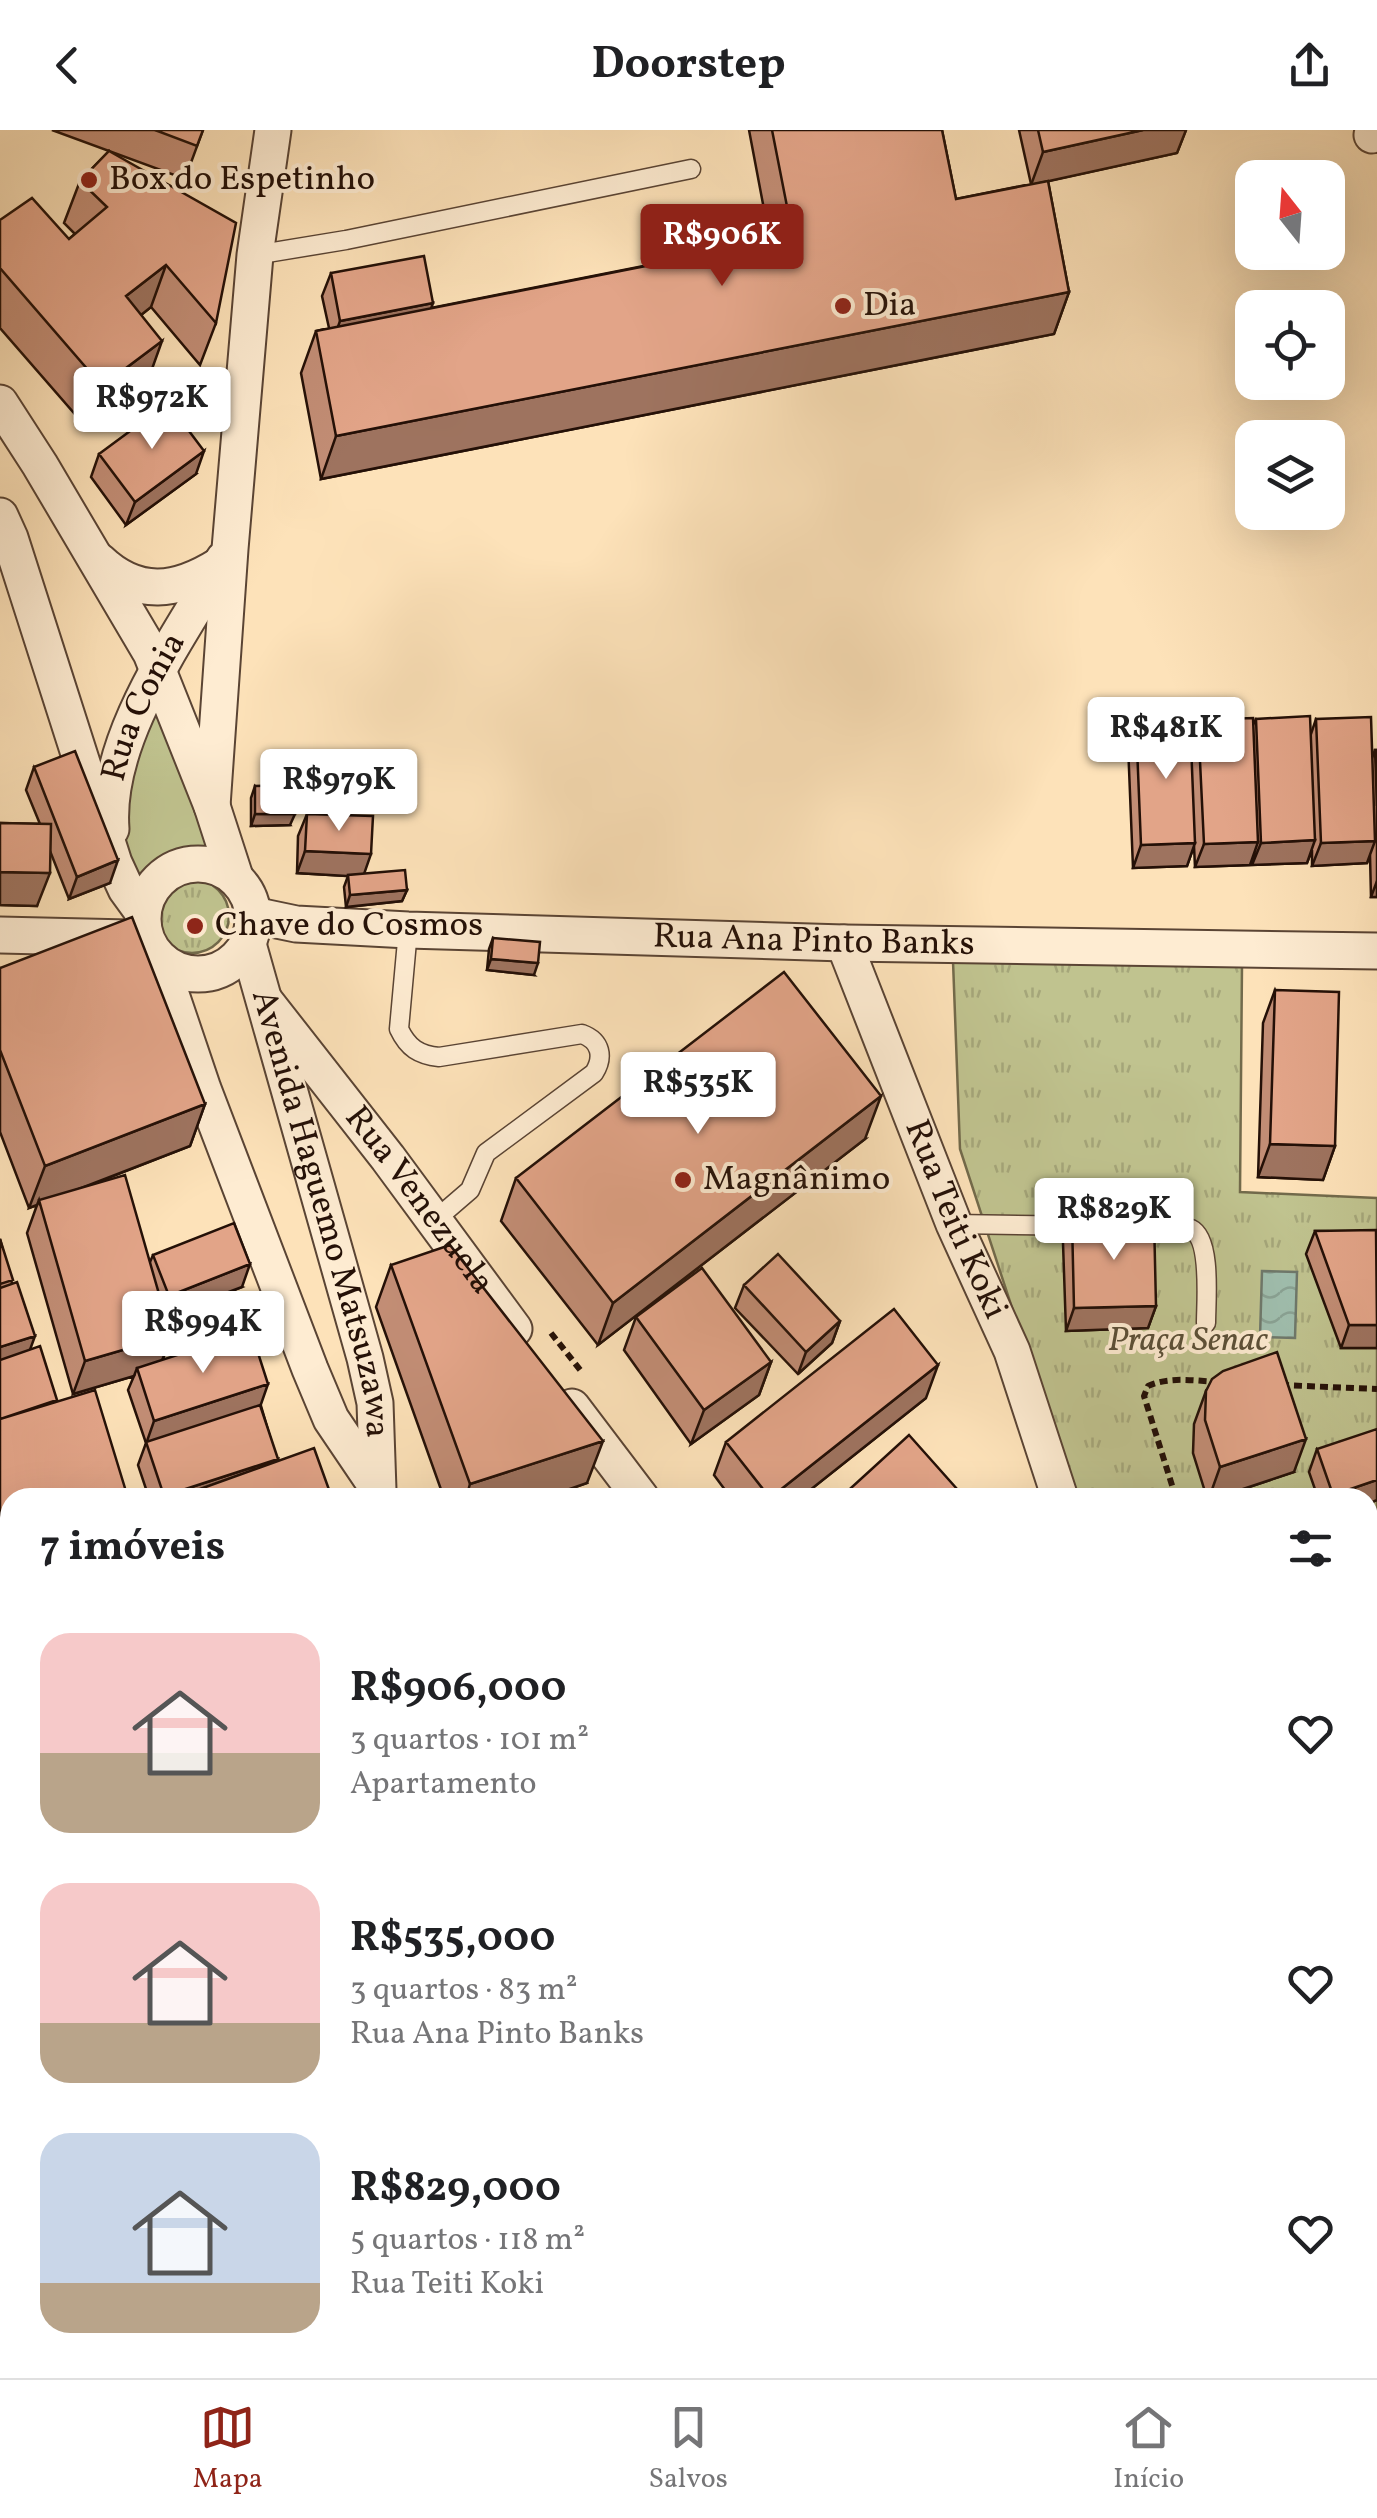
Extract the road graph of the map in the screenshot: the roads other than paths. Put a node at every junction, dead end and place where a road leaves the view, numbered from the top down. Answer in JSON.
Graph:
{"nodes":[{"id":1,"x":273,"y":130,"type":"edge"},
{"id":2,"x":691,"y":169,"type":"dead end"},
{"id":3,"x":255,"y":255,"type":"junction"},
{"id":4,"x":0,"y":403,"type":"edge"},
{"id":5,"x":0,"y":516,"type":"edge"},
{"id":6,"x":225,"y":557,"type":"junction"},
{"id":7,"x":95,"y":558,"type":"junction"},
{"id":8,"x":159,"y":671,"type":"junction"},
{"id":9,"x":212,"y":806,"type":"junction"},
{"id":10,"x":114,"y":862,"type":"junction"},
{"id":11,"x":235,"y":877,"type":"junction"},
{"id":12,"x":251,"y":929,"type":"junction"},
{"id":13,"x":408,"y":930,"type":"junction"},
{"id":14,"x":0,"y":934,"type":"edge"},
{"id":15,"x":149,"y":936,"type":"junction"},
{"id":16,"x":844,"y":943,"type":"junction"},
{"id":17,"x":1377,"y":950,"type":"edge"},
{"id":18,"x":265,"y":1001,"type":"junction"},
{"id":19,"x":434,"y":1221,"type":"junction"},
{"id":20,"x":954,"y":1224,"type":"junction"},
{"id":21,"x":1206,"y":1323,"type":"dead end"},
{"id":22,"x":531,"y":1353,"type":"edge"},
{"id":23,"x":553,"y":1382,"type":"edge"},
{"id":24,"x":376,"y":1488,"type":"edge"},
{"id":25,"x":379,"y":1488,"type":"edge"},
{"id":26,"x":633,"y":1488,"type":"edge"},
{"id":27,"x":1057,"y":1488,"type":"edge"}],
"edges":[{"from":1,"to":3,"type":"street","name":"Rua Conia"},
{"from":2,"to":3,"type":"lane"},
{"from":3,"to":6,"type":"street","name":"Rua Conia"},
{"from":4,"to":7,"type":"street"},
{"from":5,"to":10,"type":"street","name":"Avenida Haguemo Matsuzawa"},
{"from":6,"to":7,"type":"street","name":"Rua Conia"},
{"from":6,"to":8,"type":"street","name":"Rua Conia"},
{"from":6,"to":9,"type":"street","name":"Rua Conia"},
{"from":7,"to":8,"type":"street"},
{"from":8,"to":9,"type":"street"},
{"from":8,"to":10,"type":"street","name":"Rua Conia"},
{"from":9,"to":11,"type":"street"},
{"from":10,"to":15,"type":"street","name":"Avenida Haguemo Matsuzawa"},
{"from":11,"to":12,"type":"street"},
{"from":11,"to":15,"type":"street"},
{"from":12,"to":13,"type":"street","name":"Rua Ana Pinto Banks"},
{"from":12,"to":15,"type":"street"},
{"from":12,"to":18,"type":"street","name":"Avenida Haguemo Matsuzawa"},
{"from":13,"to":16,"type":"street","name":"Rua Ana Pinto Banks"},
{"from":13,"to":19,"type":"lane"},
{"from":14,"to":15,"type":"street"},
{"from":15,"to":24,"type":"street","name":"Avenida Haguemo Matsuzawa"},
{"from":16,"to":17,"type":"street","name":"Rua Ana Pinto Banks"},
{"from":16,"to":20,"type":"street","name":"Rua Teiti Koki"},
{"from":18,"to":19,"type":"street","name":"Rua Venezuela"},
{"from":18,"to":25,"type":"street","name":"Avenida Haguemo Matsuzawa"},
{"from":19,"to":22,"type":"street","name":"Rua Venezuela"},
{"from":20,"to":21,"type":"lane"},
{"from":20,"to":27,"type":"street","name":"Rua Teiti Koki"},
{"from":23,"to":26,"type":"street"}]}
